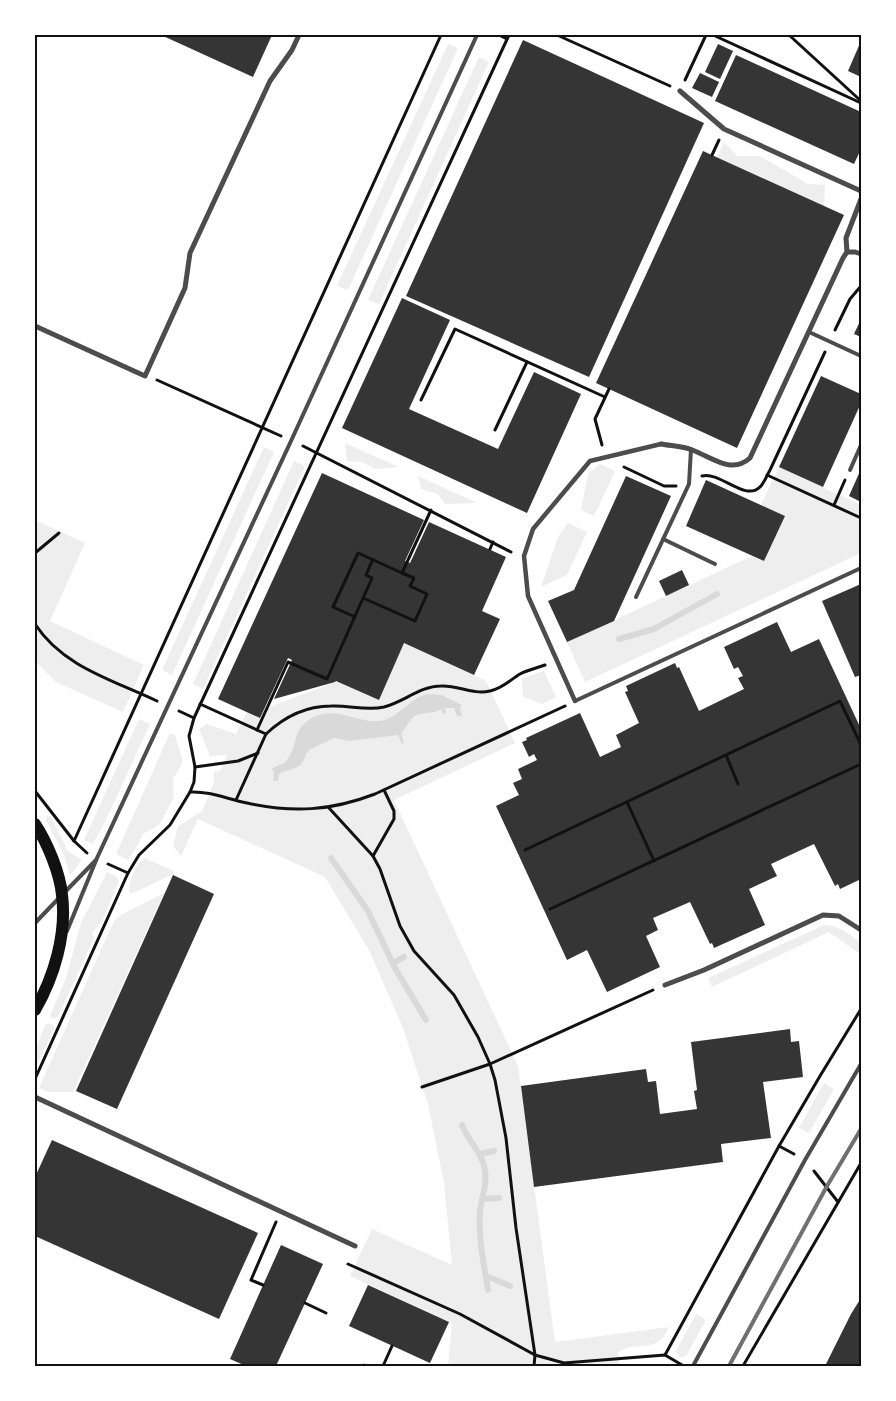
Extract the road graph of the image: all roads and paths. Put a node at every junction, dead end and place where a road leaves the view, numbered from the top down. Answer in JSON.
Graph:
{"nodes":[{"id":1,"x":299,"y":35,"type":"edge"},
{"id":2,"x":441,"y":35,"type":"edge"},
{"id":3,"x":477,"y":35,"type":"edge"},
{"id":4,"x":499,"y":35,"type":"edge"},
{"id":5,"x":557,"y":35,"type":"edge"},
{"id":6,"x":706,"y":35,"type":"edge"},
{"id":7,"x":713,"y":35,"type":"edge"},
{"id":8,"x":789,"y":35,"type":"edge"},
{"id":9,"x":508,"y":37,"type":"edge"},
{"id":10,"x":680,"y":91,"type":"junction"},
{"id":11,"x":861,"y":102,"type":"edge"},
{"id":12,"x":861,"y":191,"type":"edge"},
{"id":13,"x":861,"y":199,"type":"edge"},
{"id":14,"x":846,"y":252,"type":"junction"},
{"id":15,"x":861,"y":254,"type":"edge"},
{"id":16,"x":35,"y":326,"type":"edge"},
{"id":17,"x":809,"y":332,"type":"junction"},
{"id":18,"x":861,"y":356,"type":"edge"},
{"id":19,"x":527,"y":362,"type":"junction"},
{"id":20,"x":145,"y":376,"type":"junction"},
{"id":21,"x":609,"y":389,"type":"dead end"},
{"id":22,"x":605,"y":397,"type":"junction"},
{"id":23,"x":421,"y":400,"type":"dead end"},
{"id":24,"x":262,"y":428,"type":"junction"},
{"id":25,"x":495,"y":430,"type":"dead end"},
{"id":26,"x":661,"y":444,"type":"joint"},
{"id":27,"x":861,"y":445,"type":"edge"},
{"id":28,"x":691,"y":449,"type":"junction"},
{"id":29,"x":316,"y":453,"type":"junction"},
{"id":30,"x":605,"y":458,"type":"junction"},
{"id":31,"x":850,"y":470,"type":"joint"},
{"id":32,"x":767,"y":475,"type":"dead end"},
{"id":33,"x":834,"y":505,"type":"junction"},
{"id":34,"x":431,"y":510,"type":"junction"},
{"id":35,"x":861,"y":517,"type":"edge"},
{"id":36,"x":59,"y":533,"type":"dead end"},
{"id":37,"x":663,"y":539,"type":"junction"},
{"id":38,"x":492,"y":542,"type":"junction"},
{"id":39,"x":490,"y":549,"type":"dead end"},
{"id":40,"x":35,"y":553,"type":"edge"},
{"id":41,"x":524,"y":556,"type":"junction"},
{"id":42,"x":373,"y":559,"type":"junction"},
{"id":43,"x":715,"y":564,"type":"dead end"},
{"id":44,"x":861,"y":568,"type":"edge"},
{"id":45,"x":402,"y":573,"type":"junction"},
{"id":46,"x":636,"y":596,"type":"dead end"},
{"id":47,"x":363,"y":598,"type":"junction"},
{"id":48,"x":355,"y":617,"type":"junction"},
{"id":49,"x":35,"y":624,"type":"edge"},
{"id":50,"x":556,"y":661,"type":"junction"},
{"id":51,"x":142,"y":694,"type":"junction"},
{"id":52,"x":574,"y":701,"type":"junction"},
{"id":53,"x":200,"y":704,"type":"junction"},
{"id":54,"x":257,"y":730,"type":"junction"},
{"id":55,"x":266,"y":734,"type":"junction"},
{"id":56,"x":861,"y":745,"type":"edge"},
{"id":57,"x":258,"y":753,"type":"junction"},
{"id":58,"x":726,"y":755,"type":"junction"},
{"id":59,"x":861,"y":764,"type":"edge"},
{"id":60,"x":195,"y":767,"type":"junction"},
{"id":61,"x":738,"y":784,"type":"dead end"},
{"id":62,"x":384,"y":790,"type":"junction"},
{"id":63,"x":35,"y":791,"type":"edge"},
{"id":64,"x":190,"y":792,"type":"junction"},
{"id":65,"x":236,"y":800,"type":"junction"},
{"id":66,"x":627,"y":802,"type":"junction"},
{"id":67,"x":329,"y":808,"type":"junction"},
{"id":68,"x":35,"y":824,"type":"edge"},
{"id":69,"x":74,"y":841,"type":"junction"},
{"id":70,"x":525,"y":850,"type":"dead end"},
{"id":71,"x":86,"y":853,"type":"dead end"},
{"id":72,"x":373,"y":856,"type":"junction"},
{"id":73,"x":98,"y":858,"type":"junction"},
{"id":74,"x":654,"y":861,"type":"junction"},
{"id":75,"x":62,"y":895,"type":"junction"},
{"id":76,"x":550,"y":909,"type":"dead end"},
{"id":77,"x":35,"y":923,"type":"edge"},
{"id":78,"x":861,"y":930,"type":"edge"},
{"id":79,"x":58,"y":952,"type":"junction"},
{"id":80,"x":665,"y":985,"type":"joint"},
{"id":81,"x":861,"y":1009,"type":"edge"},
{"id":82,"x":35,"y":1010,"type":"edge"},
{"id":83,"x":490,"y":1064,"type":"junction"},
{"id":84,"x":861,"y":1064,"type":"edge"},
{"id":85,"x":35,"y":1079,"type":"edge"},
{"id":86,"x":422,"y":1087,"type":"dead end"},
{"id":87,"x":35,"y":1097,"type":"edge"},
{"id":88,"x":806,"y":1160,"type":"junction"},
{"id":89,"x":861,"y":1164,"type":"edge"},
{"id":90,"x":838,"y":1202,"type":"junction"},
{"id":91,"x":281,"y":1211,"type":"junction"},
{"id":92,"x":355,"y":1246,"type":"dead end"},
{"id":93,"x":348,"y":1264,"type":"dead end"},
{"id":94,"x":263,"y":1285,"type":"dead end"},
{"id":95,"x":305,"y":1304,"type":"dead end"},
{"id":96,"x":326,"y":1313,"type":"dead end"},
{"id":97,"x":392,"y":1346,"type":"dead end"},
{"id":98,"x":535,"y":1355,"type":"junction"},
{"id":99,"x":664,"y":1356,"type":"junction"},
{"id":100,"x":384,"y":1366,"type":"edge"},
{"id":101,"x":534,"y":1366,"type":"edge"},
{"id":102,"x":684,"y":1366,"type":"edge"},
{"id":103,"x":693,"y":1366,"type":"edge"},
{"id":104,"x":743,"y":1366,"type":"edge"}],
"edges":[{"from":1,"to":20,"type":"street"},
{"from":2,"to":24,"type":"path"},
{"from":3,"to":73,"type":"lane"},
{"from":4,"to":9,"type":"path"},
{"from":5,"to":10,"type":"path"},
{"from":6,"to":10,"type":"path"},
{"from":7,"to":11,"type":"path"},
{"from":8,"to":11,"type":"path"},
{"from":9,"to":29,"type":"path"},
{"from":10,"to":12,"type":"street"},
{"from":13,"to":14,"type":"street"},
{"from":14,"to":15,"type":"street"},
{"from":14,"to":17,"type":"street"},
{"from":16,"to":20,"type":"street"},
{"from":17,"to":18,"type":"lane"},
{"from":17,"to":28,"type":"street"},
{"from":19,"to":22,"type":"path"},
{"from":19,"to":23,"type":"path"},
{"from":19,"to":25,"type":"path"},
{"from":20,"to":24,"type":"path"},
{"from":21,"to":22,"type":"path"},
{"from":22,"to":30,"type":"path"},
{"from":24,"to":51,"type":"path"},
{"from":26,"to":28,"type":"street"},
{"from":26,"to":30,"type":"street"},
{"from":27,"to":31,"type":"lane"},
{"from":28,"to":37,"type":"lane"},
{"from":29,"to":34,"type":"path"},
{"from":29,"to":53,"type":"path"},
{"from":30,"to":41,"type":"street"},
{"from":31,"to":33,"type":"path"},
{"from":32,"to":33,"type":"path"},
{"from":33,"to":35,"type":"path"},
{"from":34,"to":38,"type":"path"},
{"from":34,"to":45,"type":"path"},
{"from":36,"to":40,"type":"path"},
{"from":37,"to":43,"type":"lane"},
{"from":37,"to":46,"type":"lane"},
{"from":38,"to":39,"type":"path"},
{"from":38,"to":41,"type":"path"},
{"from":41,"to":50,"type":"street"},
{"from":42,"to":45,"type":"path"},
{"from":42,"to":47,"type":"path"},
{"from":42,"to":48,"type":"path"},
{"from":44,"to":52,"type":"lane"},
{"from":45,"to":47,"type":"path"},
{"from":47,"to":48,"type":"path"},
{"from":48,"to":54,"type":"path"},
{"from":49,"to":51,"type":"path"},
{"from":50,"to":52,"type":"street"},
{"from":50,"to":55,"type":"path"},
{"from":51,"to":69,"type":"path"},
{"from":52,"to":62,"type":"path"},
{"from":53,"to":54,"type":"path"},
{"from":53,"to":60,"type":"path"},
{"from":54,"to":55,"type":"path"},
{"from":55,"to":57,"type":"path"},
{"from":56,"to":58,"type":"path"},
{"from":57,"to":60,"type":"path"},
{"from":57,"to":65,"type":"path"},
{"from":58,"to":61,"type":"path"},
{"from":58,"to":66,"type":"path"},
{"from":59,"to":74,"type":"path"},
{"from":60,"to":64,"type":"path"},
{"from":62,"to":67,"type":"path"},
{"from":62,"to":72,"type":"path"},
{"from":63,"to":69,"type":"path"},
{"from":64,"to":65,"type":"path"},
{"from":64,"to":85,"type":"path"},
{"from":65,"to":67,"type":"path"},
{"from":66,"to":70,"type":"path"},
{"from":66,"to":74,"type":"path"},
{"from":67,"to":72,"type":"path"},
{"from":68,"to":75,"type":"main road"},
{"from":69,"to":71,"type":"path"},
{"from":72,"to":83,"type":"path"},
{"from":73,"to":75,"type":"lane"},
{"from":73,"to":79,"type":"lane"},
{"from":74,"to":76,"type":"path"},
{"from":75,"to":77,"type":"lane"},
{"from":75,"to":79,"type":"main road"},
{"from":78,"to":80,"type":"street"},
{"from":79,"to":82,"type":"main road"},
{"from":80,"to":83,"type":"path"},
{"from":81,"to":99,"type":"path"},
{"from":83,"to":86,"type":"path"},
{"from":83,"to":98,"type":"path"},
{"from":84,"to":88,"type":"lane"},
{"from":87,"to":91,"type":"street"},
{"from":88,"to":90,"type":"path"},
{"from":88,"to":103,"type":"lane"},
{"from":89,"to":90,"type":"path"},
{"from":90,"to":104,"type":"path"},
{"from":91,"to":92,"type":"street"},
{"from":91,"to":94,"type":"path"},
{"from":93,"to":98,"type":"path"},
{"from":95,"to":96,"type":"path"},
{"from":97,"to":100,"type":"path"},
{"from":98,"to":99,"type":"path"},
{"from":98,"to":101,"type":"path"},
{"from":99,"to":102,"type":"path"}]}
